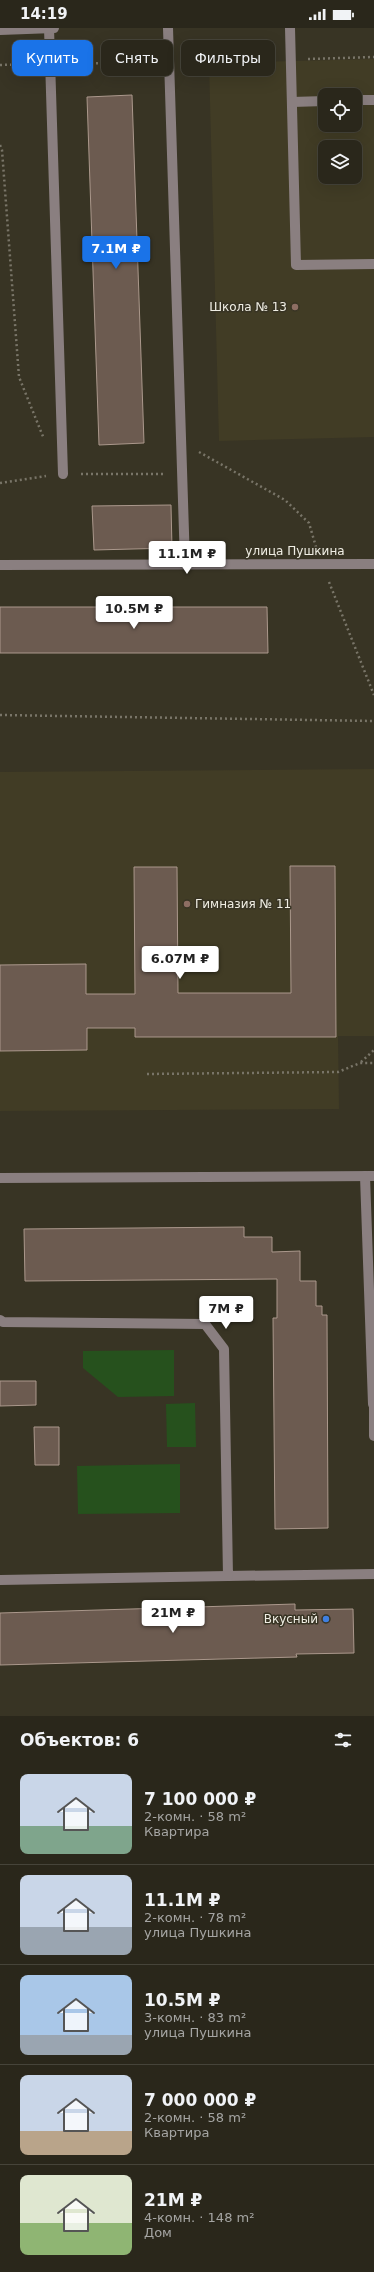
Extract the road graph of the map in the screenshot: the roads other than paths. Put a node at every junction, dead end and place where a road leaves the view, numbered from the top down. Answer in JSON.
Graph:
{"nodes":[{"id":1,"x":49,"y":28,"type":"edge"},
{"id":2,"x":54,"y":28,"type":"edge"},
{"id":3,"x":168,"y":28,"type":"edge"},
{"id":4,"x":290,"y":28,"type":"edge"},
{"id":5,"x":0,"y":30,"type":"edge"},
{"id":6,"x":362,"y":100,"type":"edge"},
{"id":7,"x":374,"y":100,"type":"edge"},
{"id":8,"x":318,"y":101,"type":"edge"},
{"id":9,"x":292,"y":102,"type":"junction"},
{"id":10,"x":374,"y":264,"type":"edge"},
{"id":11,"x":63,"y":474,"type":"road end"},
{"id":12,"x":185,"y":564,"type":"junction"},
{"id":13,"x":374,"y":564,"type":"edge"},
{"id":14,"x":0,"y":565,"type":"edge"},
{"id":15,"x":370,"y":1176,"type":"edge"},
{"id":16,"x":0,"y":1178,"type":"edge"},
{"id":17,"x":0,"y":1320,"type":"edge"},
{"id":18,"x":373,"y":1404,"type":"edge"},
{"id":19,"x":374,"y":1436,"type":"edge"},
{"id":20,"x":374,"y":1574,"type":"edge"},
{"id":21,"x":228,"y":1576,"type":"junction"},
{"id":22,"x":0,"y":1580,"type":"edge"}],
"edges":[{"from":1,"to":2,"type":"street"},
{"from":1,"to":5,"type":"street"},
{"from":1,"to":11,"type":"street"},
{"from":3,"to":12,"type":"street"},
{"from":4,"to":9,"type":"street"},
{"from":6,"to":7,"type":"street"},
{"from":8,"to":9,"type":"street"},
{"from":9,"to":10,"type":"street"},
{"from":12,"to":13,"type":"street","name":"улица Пушкина"},
{"from":12,"to":14,"type":"street","name":"улица Пушкина"},
{"from":15,"to":16,"type":"street"},
{"from":15,"to":18,"type":"street"},
{"from":17,"to":21,"type":"street"},
{"from":18,"to":19,"type":"street"},
{"from":20,"to":21,"type":"street"},
{"from":21,"to":22,"type":"street"}]}
